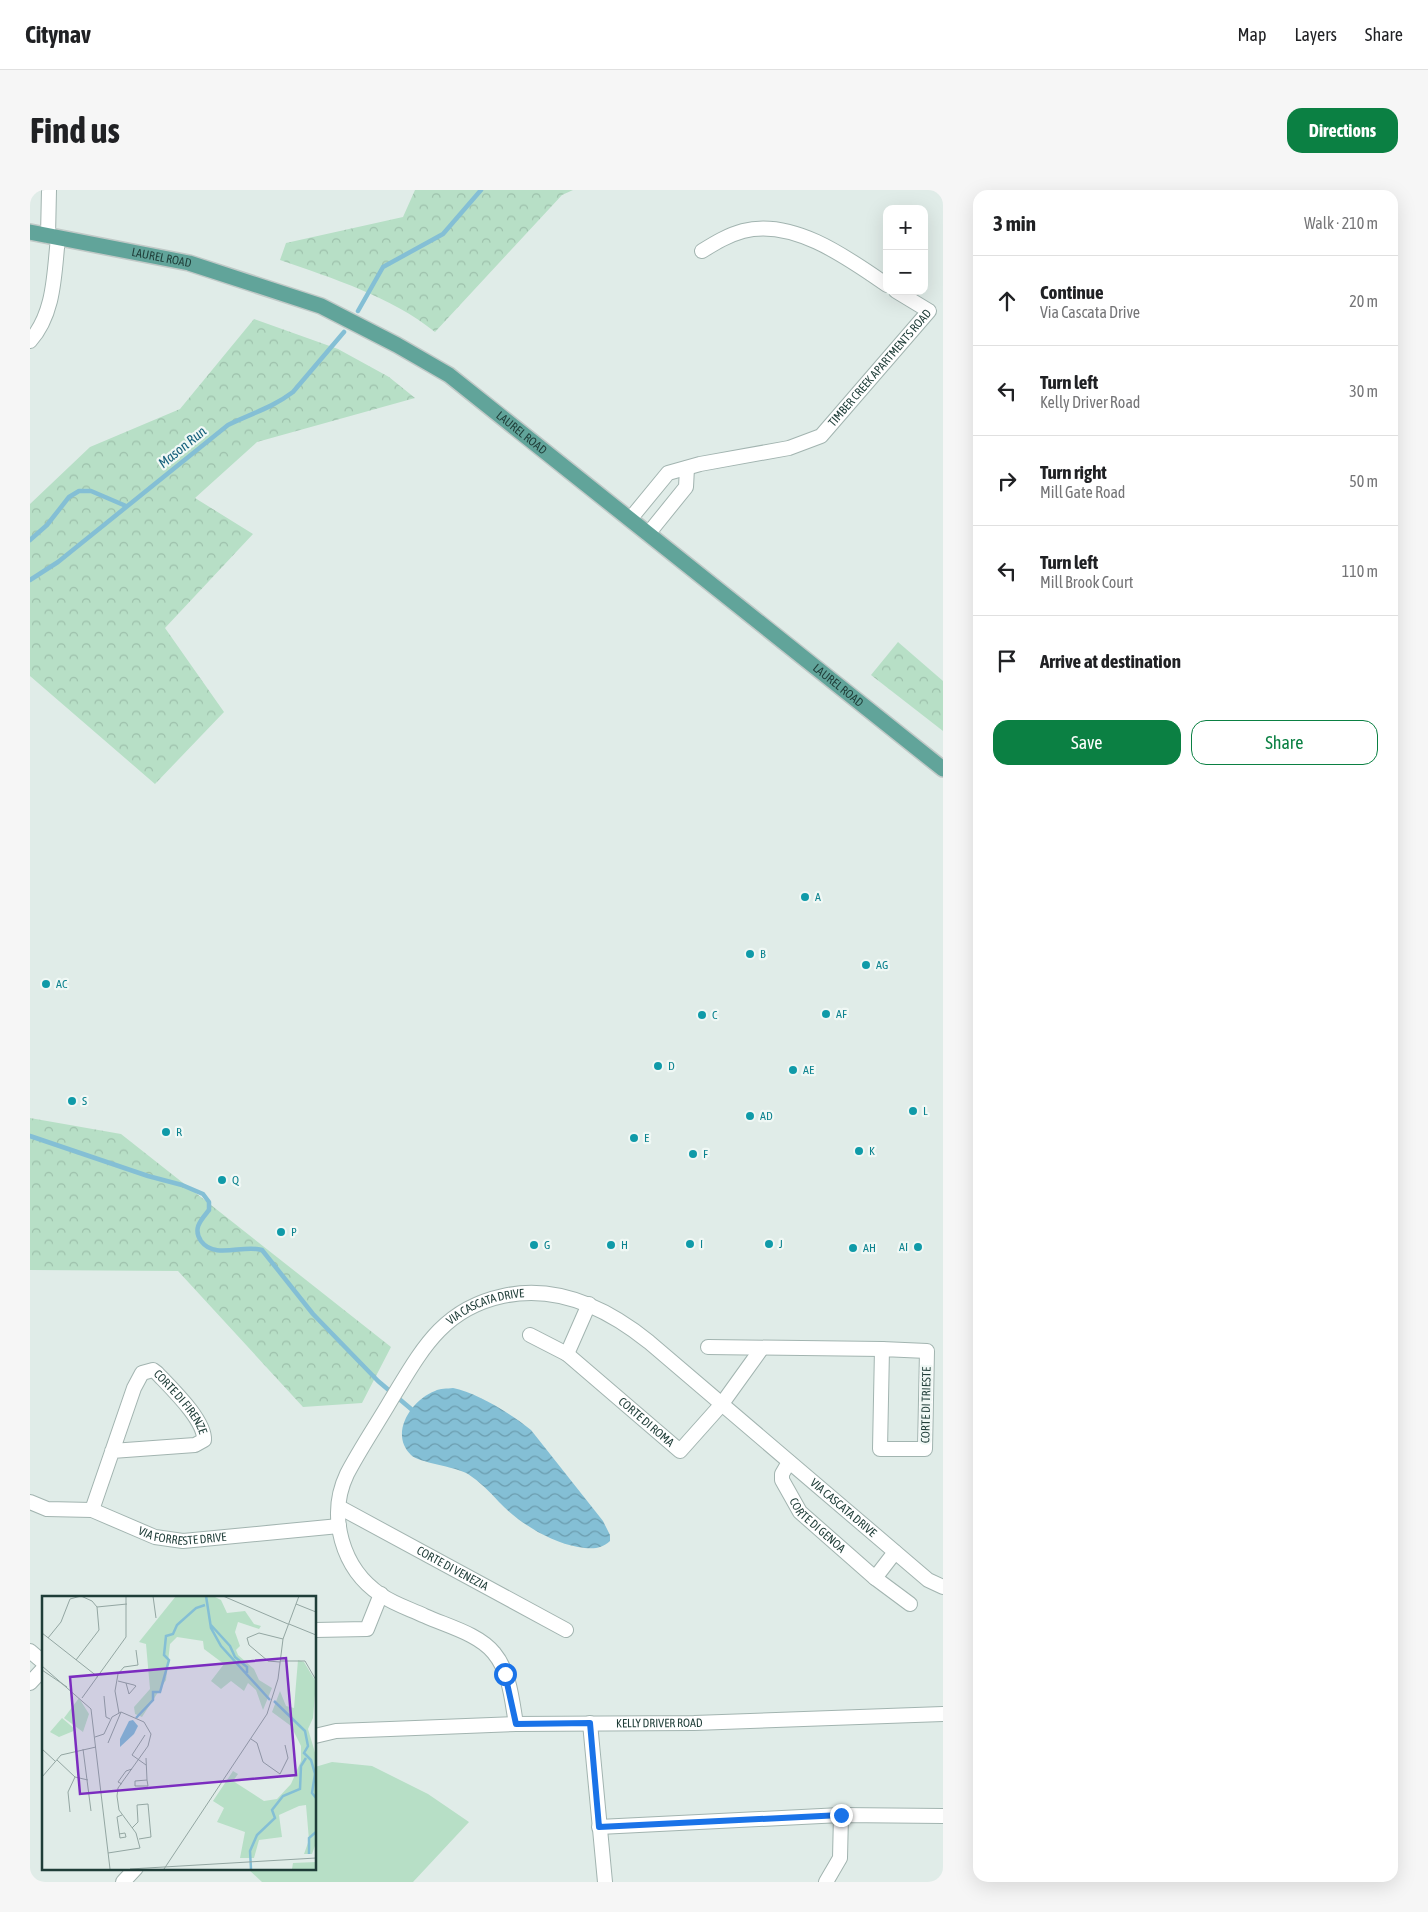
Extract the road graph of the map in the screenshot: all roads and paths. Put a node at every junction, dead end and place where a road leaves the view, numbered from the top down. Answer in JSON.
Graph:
{"nodes":[{"id":1,"x":49,"y":190,"type":"edge"},
{"id":2,"x":30,"y":232,"type":"edge"},
{"id":3,"x":53,"y":237,"type":"junction"},
{"id":4,"x":702,"y":251,"type":"dead end"},
{"id":5,"x":883,"y":282,"type":"edge"},
{"id":6,"x":903,"y":295,"type":"edge"},
{"id":7,"x":30,"y":341,"type":"edge"},
{"id":8,"x":687,"y":468,"type":"junction"},
{"id":9,"x":631,"y":518,"type":"junction"},
{"id":10,"x":648,"y":534,"type":"junction"},
{"id":11,"x":943,"y":769,"type":"edge"},
{"id":12,"x":589,"y":1304,"type":"junction"},
{"id":13,"x":530,"y":1335,"type":"dead end"},
{"id":14,"x":708,"y":1347,"type":"dead end"},
{"id":15,"x":762,"y":1348,"type":"junction"},
{"id":16,"x":882,"y":1349,"type":"junction"},
{"id":17,"x":567,"y":1354,"type":"junction"},
{"id":18,"x":721,"y":1405,"type":"junction"},
{"id":19,"x":112,"y":1451,"type":"junction"},
{"id":20,"x":789,"y":1462,"type":"junction"},
{"id":21,"x":30,"y":1502,"type":"edge"},
{"id":22,"x":339,"y":1507,"type":"junction"},
{"id":23,"x":92,"y":1510,"type":"junction"},
{"id":24,"x":339,"y":1526,"type":"junction"},
{"id":25,"x":895,"y":1552,"type":"junction"},
{"id":26,"x":875,"y":1578,"type":"junction"},
{"id":27,"x":943,"y":1587,"type":"edge"},
{"id":28,"x":380,"y":1594,"type":"junction"},
{"id":29,"x":910,"y":1604,"type":"dead end"},
{"id":30,"x":316,"y":1630,"type":"edge"},
{"id":31,"x":566,"y":1630,"type":"dead end"},
{"id":32,"x":30,"y":1651,"type":"edge"},
{"id":33,"x":42,"y":1661,"type":"edge"},
{"id":34,"x":42,"y":1670,"type":"edge"},
{"id":35,"x":30,"y":1683,"type":"edge"},
{"id":36,"x":943,"y":1714,"type":"edge"},
{"id":37,"x":590,"y":1723,"type":"junction"},
{"id":38,"x":516,"y":1724,"type":"junction"},
{"id":39,"x":316,"y":1736,"type":"edge"},
{"id":40,"x":841,"y":1815,"type":"junction"},
{"id":41,"x":943,"y":1816,"type":"edge"},
{"id":42,"x":599,"y":1827,"type":"junction"},
{"id":43,"x":134,"y":1870,"type":"edge"},
{"id":44,"x":123,"y":1882,"type":"edge"},
{"id":45,"x":605,"y":1882,"type":"edge"},
{"id":46,"x":826,"y":1882,"type":"edge"}],
"edges":[{"from":1,"to":3,"type":"street"},
{"from":2,"to":3,"type":"main road","name":"LAUREL ROAD"},
{"from":3,"to":7,"type":"street"},
{"from":3,"to":9,"type":"main road","name":"LAUREL ROAD"},
{"from":4,"to":5,"type":"street"},
{"from":6,"to":8,"type":"street","name":"TIMBER CREEK APARTMENTS ROAD"},
{"from":8,"to":9,"type":"street"},
{"from":8,"to":10,"type":"street"},
{"from":9,"to":10,"type":"main road","name":"LAUREL ROAD"},
{"from":10,"to":11,"type":"main road","name":"LAUREL ROAD"},
{"from":12,"to":17,"type":"street"},
{"from":12,"to":18,"type":"street","name":"VIA CASCATA DRIVE"},
{"from":12,"to":22,"type":"street","name":"VIA CASCATA DRIVE"},
{"from":13,"to":17,"type":"street","name":"CORTE DI ROMA"},
{"from":14,"to":15,"type":"street","name":"CORTE DI TRIESTE"},
{"from":15,"to":16,"type":"street","name":"CORTE DI TRIESTE"},
{"from":15,"to":18,"type":"street"},
{"from":16,"to":16,"type":"street","name":"CORTE DI TRIESTE"},
{"from":17,"to":18,"type":"street","name":"CORTE DI ROMA"},
{"from":18,"to":20,"type":"street","name":"VIA CASCATA DRIVE"},
{"from":19,"to":19,"type":"street","name":"CORTE DI FIRENZE"},
{"from":19,"to":23,"type":"street","name":"CORTE DI FIRENZE"},
{"from":20,"to":25,"type":"street","name":"VIA CASCATA DRIVE"},
{"from":20,"to":26,"type":"street","name":"CORTE DI GENOA"},
{"from":21,"to":23,"type":"street","name":"VIA FORRESTE DRIVE"},
{"from":22,"to":24,"type":"street","name":"VIA CASCATA DRIVE"},
{"from":22,"to":31,"type":"street","name":"CORTE DI VENEZIA"},
{"from":23,"to":24,"type":"street","name":"VIA FORRESTE DRIVE"},
{"from":24,"to":28,"type":"street","name":"VIA CASCATA DRIVE"},
{"from":25,"to":26,"type":"street"},
{"from":25,"to":27,"type":"street","name":"VIA CASCATA DRIVE"},
{"from":26,"to":29,"type":"street","name":"CORTE DI GENOA"},
{"from":28,"to":30,"type":"street"},
{"from":28,"to":38,"type":"street","name":"VIA CASCATA DRIVE"},
{"from":32,"to":33,"type":"street"},
{"from":34,"to":35,"type":"street"},
{"from":36,"to":37,"type":"street","name":"KELLY DRIVER ROAD"},
{"from":37,"to":38,"type":"street","name":"KELLY DRIVER ROAD"},
{"from":37,"to":42,"type":"street"},
{"from":38,"to":39,"type":"street","name":"KELLY DRIVER ROAD"},
{"from":40,"to":41,"type":"street"},
{"from":40,"to":42,"type":"street"},
{"from":40,"to":46,"type":"street"},
{"from":42,"to":45,"type":"street"},
{"from":43,"to":44,"type":"street"}]}
